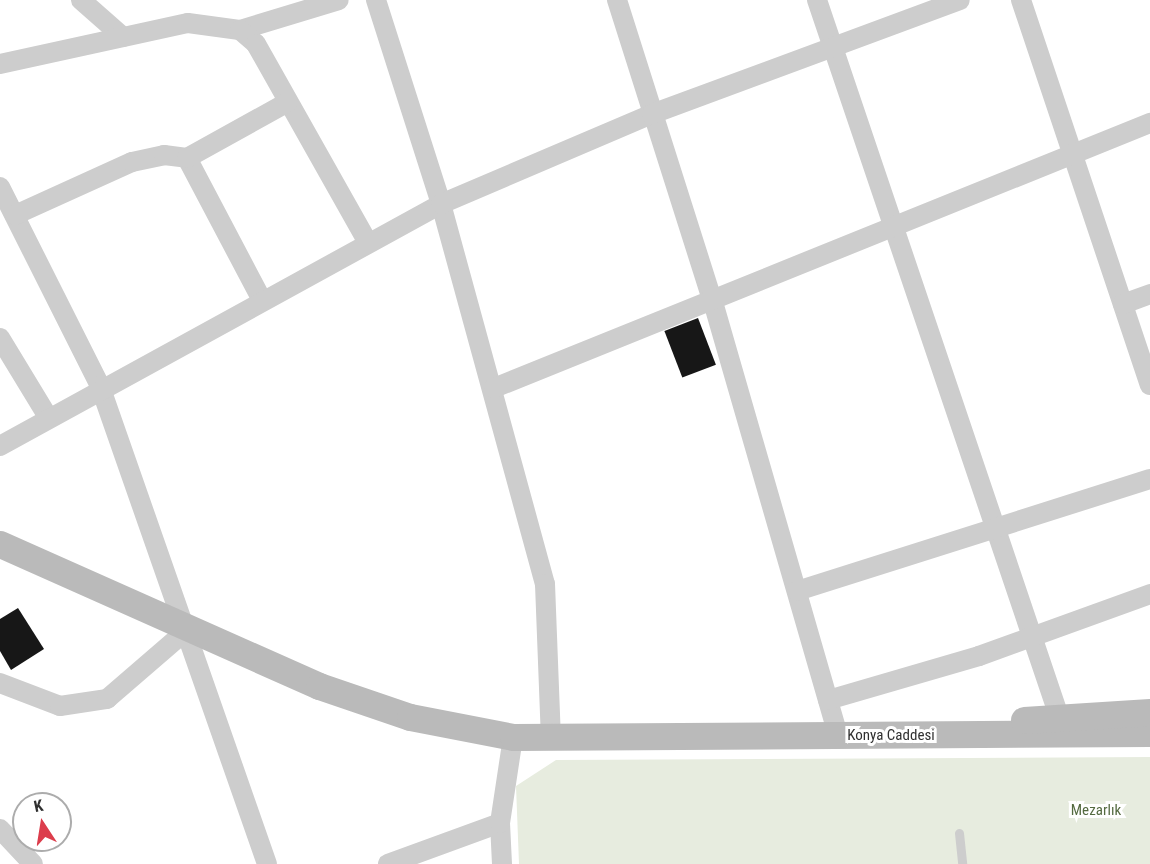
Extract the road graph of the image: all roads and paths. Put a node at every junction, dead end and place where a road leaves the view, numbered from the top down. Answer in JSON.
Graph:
{"nodes":[{"id":1,"x":81,"y":0,"type":"edge"},
{"id":2,"x":339,"y":0,"type":"edge"},
{"id":3,"x":376,"y":0,"type":"edge"},
{"id":4,"x":617,"y":0,"type":"edge"},
{"id":5,"x":817,"y":0,"type":"edge"},
{"id":6,"x":960,"y":0,"type":"edge"},
{"id":7,"x":1021,"y":0,"type":"edge"},
{"id":8,"x":240,"y":30,"type":"junction"},
{"id":9,"x":123,"y":37,"type":"junction"},
{"id":10,"x":833,"y":48,"type":"junction"},
{"id":11,"x":0,"y":64,"type":"edge"},
{"id":12,"x":288,"y":102,"type":"junction"},
{"id":13,"x":652,"y":114,"type":"junction"},
{"id":14,"x":1150,"y":123,"type":"edge"},
{"id":15,"x":1072,"y":157,"type":"junction"},
{"id":16,"x":187,"y":158,"type":"junction"},
{"id":17,"x":0,"y":187,"type":"edge"},
{"id":18,"x":441,"y":204,"type":"junction"},
{"id":19,"x":15,"y":215,"type":"junction"},
{"id":20,"x":894,"y":231,"type":"junction"},
{"id":21,"x":368,"y":243,"type":"junction"},
{"id":22,"x":1150,"y":294,"type":"edge"},
{"id":23,"x":262,"y":300,"type":"junction"},
{"id":24,"x":713,"y":302,"type":"junction"},
{"id":25,"x":1122,"y":304,"type":"junction"},
{"id":26,"x":0,"y":338,"type":"edge"},
{"id":27,"x":1150,"y":385,"type":"edge"},
{"id":28,"x":100,"y":386,"type":"junction"},
{"id":29,"x":494,"y":388,"type":"junction"},
{"id":30,"x":48,"y":417,"type":"junction"},
{"id":31,"x":0,"y":446,"type":"edge"},
{"id":32,"x":1150,"y":479,"type":"edge"},
{"id":33,"x":995,"y":529,"type":"junction"},
{"id":34,"x":0,"y":544,"type":"edge"},
{"id":35,"x":797,"y":591,"type":"junction"},
{"id":36,"x":1150,"y":594,"type":"edge"},
{"id":37,"x":187,"y":630,"type":"junction"},
{"id":38,"x":1031,"y":634,"type":"junction"},
{"id":39,"x":0,"y":683,"type":"edge"},
{"id":40,"x":828,"y":700,"type":"junction"},
{"id":41,"x":1150,"y":712,"type":"edge"},
{"id":42,"x":1063,"y":727,"type":"junction"},
{"id":43,"x":1150,"y":733,"type":"edge"},
{"id":44,"x":838,"y":736,"type":"junction"},
{"id":45,"x":513,"y":737,"type":"junction"},
{"id":46,"x":551,"y":740,"type":"junction"},
{"id":47,"x":500,"y":823,"type":"junction"},
{"id":48,"x":0,"y":829,"type":"edge"},
{"id":49,"x":959,"y":833,"type":"dead end"},
{"id":50,"x":33,"y":864,"type":"edge"},
{"id":51,"x":267,"y":864,"type":"edge"},
{"id":52,"x":388,"y":864,"type":"edge"},
{"id":53,"x":502,"y":864,"type":"edge"},
{"id":54,"x":962,"y":864,"type":"edge"}],
"edges":[{"from":1,"to":9,"type":"street"},
{"from":2,"to":8,"type":"street"},
{"from":3,"to":18,"type":"street"},
{"from":4,"to":13,"type":"street"},
{"from":5,"to":10,"type":"street"},
{"from":6,"to":10,"type":"street"},
{"from":7,"to":15,"type":"street"},
{"from":8,"to":9,"type":"street"},
{"from":8,"to":12,"type":"street"},
{"from":9,"to":11,"type":"street"},
{"from":10,"to":13,"type":"street"},
{"from":10,"to":20,"type":"street"},
{"from":12,"to":16,"type":"street"},
{"from":12,"to":21,"type":"street"},
{"from":13,"to":18,"type":"street"},
{"from":13,"to":24,"type":"street"},
{"from":14,"to":15,"type":"street"},
{"from":15,"to":20,"type":"street"},
{"from":15,"to":25,"type":"street"},
{"from":16,"to":19,"type":"street"},
{"from":16,"to":23,"type":"street"},
{"from":17,"to":19,"type":"street"},
{"from":18,"to":21,"type":"street"},
{"from":18,"to":29,"type":"street"},
{"from":19,"to":28,"type":"street"},
{"from":20,"to":24,"type":"street"},
{"from":20,"to":33,"type":"street"},
{"from":21,"to":23,"type":"street"},
{"from":22,"to":25,"type":"street"},
{"from":23,"to":28,"type":"street"},
{"from":24,"to":29,"type":"street"},
{"from":24,"to":35,"type":"street"},
{"from":25,"to":27,"type":"street"},
{"from":26,"to":30,"type":"street"},
{"from":28,"to":30,"type":"street"},
{"from":28,"to":37,"type":"street"},
{"from":29,"to":46,"type":"street"},
{"from":30,"to":31,"type":"street"},
{"from":32,"to":33,"type":"street"},
{"from":33,"to":35,"type":"street"},
{"from":33,"to":38,"type":"street"},
{"from":34,"to":37,"type":"main road","name":"Konya Caddesi"},
{"from":35,"to":40,"type":"street"},
{"from":36,"to":38,"type":"street"},
{"from":37,"to":39,"type":"street"},
{"from":37,"to":45,"type":"main road","name":"Konya Caddesi"},
{"from":37,"to":51,"type":"street"},
{"from":38,"to":40,"type":"street"},
{"from":38,"to":42,"type":"street"},
{"from":40,"to":44,"type":"street"},
{"from":41,"to":42,"type":"main road","name":"Konya Caddesi"},
{"from":42,"to":43,"type":"main road","name":"Konya Caddesi"},
{"from":42,"to":44,"type":"main road","name":"Konya Caddesi"},
{"from":44,"to":46,"type":"main road","name":"Konya Caddesi"},
{"from":45,"to":46,"type":"main road","name":"Konya Caddesi"},
{"from":45,"to":47,"type":"street"},
{"from":47,"to":52,"type":"street"},
{"from":47,"to":53,"type":"street"},
{"from":48,"to":50,"type":"street"},
{"from":49,"to":54,"type":"lane"}]}
